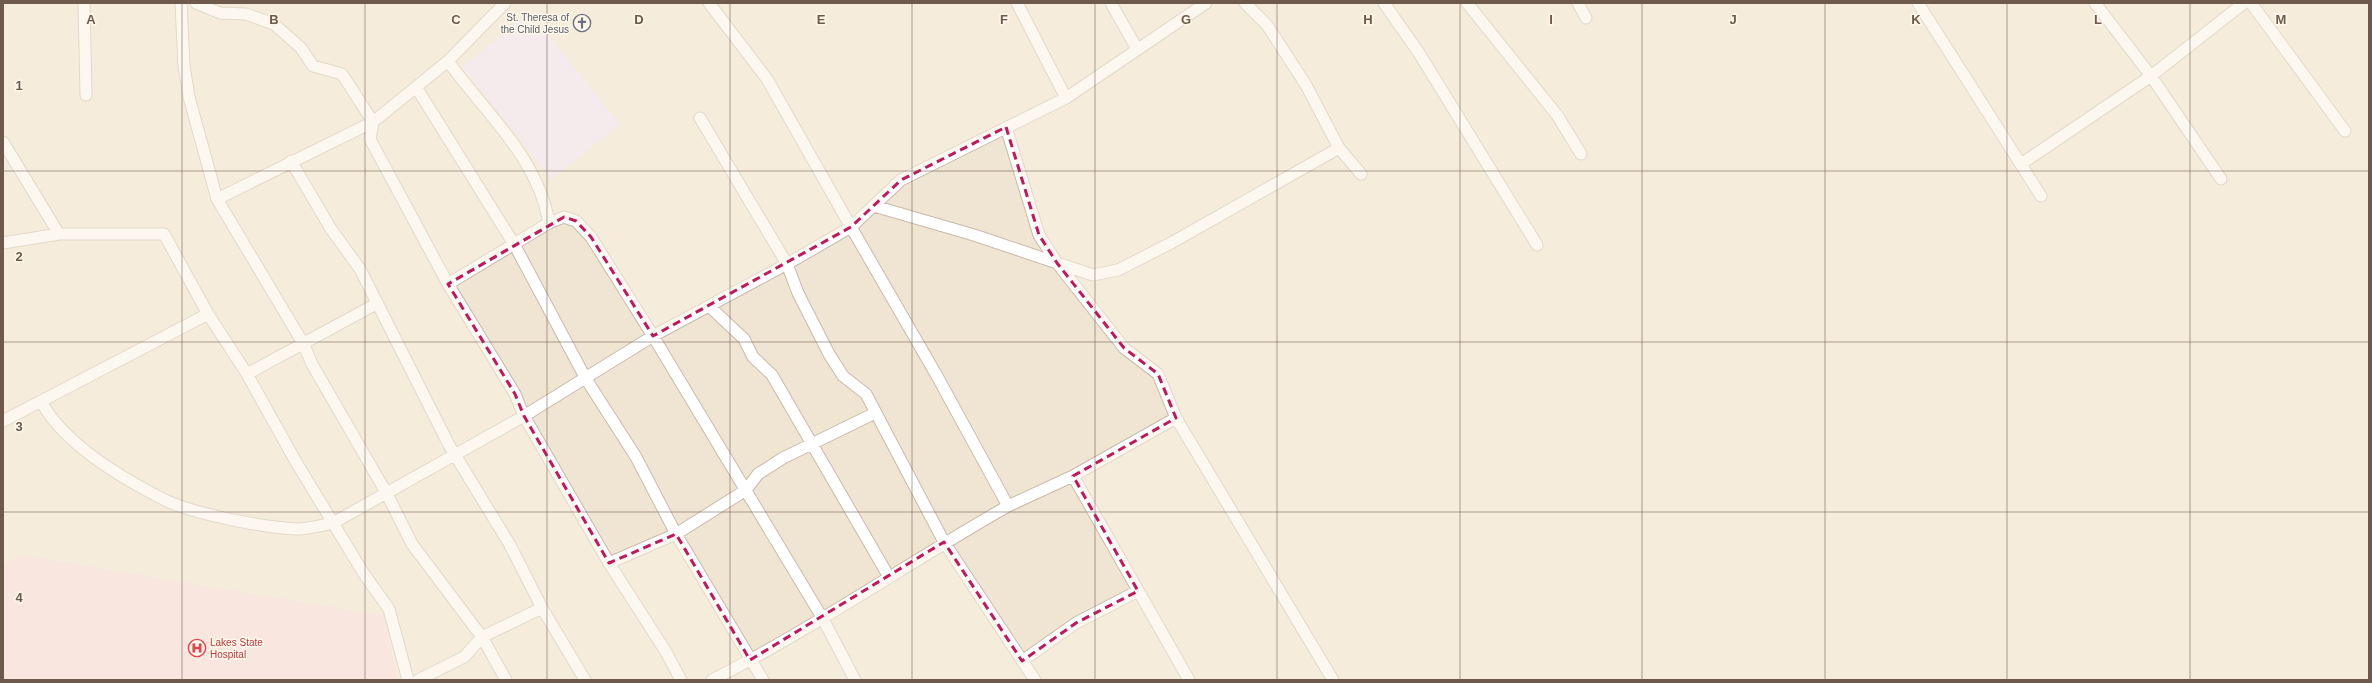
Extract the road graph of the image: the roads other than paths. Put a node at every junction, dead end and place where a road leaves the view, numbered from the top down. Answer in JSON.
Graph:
{"nodes":[{"id":1,"x":84,"y":3,"type":"edge"},
{"id":2,"x":182,"y":3,"type":"edge"},
{"id":3,"x":196,"y":3,"type":"edge"},
{"id":4,"x":506,"y":3,"type":"edge"},
{"id":5,"x":709,"y":3,"type":"edge"},
{"id":6,"x":1017,"y":3,"type":"edge"},
{"id":7,"x":1111,"y":3,"type":"edge"},
{"id":8,"x":1206,"y":3,"type":"edge"},
{"id":9,"x":1245,"y":3,"type":"edge"},
{"id":10,"x":1384,"y":3,"type":"edge"},
{"id":11,"x":1468,"y":3,"type":"edge"},
{"id":12,"x":1578,"y":3,"type":"edge"},
{"id":13,"x":1918,"y":3,"type":"edge"},
{"id":14,"x":2096,"y":3,"type":"edge"},
{"id":15,"x":2244,"y":3,"type":"edge"},
{"id":16,"x":2251,"y":3,"type":"edge"},
{"id":17,"x":1586,"y":18,"type":"dead end"},
{"id":18,"x":1137,"y":49,"type":"junction"},
{"id":19,"x":448,"y":61,"type":"junction"},
{"id":20,"x":2151,"y":76,"type":"junction"},
{"id":21,"x":416,"y":87,"type":"junction"},
{"id":22,"x":86,"y":95,"type":"dead end"},
{"id":23,"x":1066,"y":98,"type":"junction"},
{"id":24,"x":700,"y":118,"type":"dead end"},
{"id":25,"x":373,"y":122,"type":"junction"},
{"id":26,"x":1006,"y":127,"type":"junction"},
{"id":27,"x":2345,"y":131,"type":"dead end"},
{"id":28,"x":3,"y":142,"type":"edge"},
{"id":29,"x":1340,"y":148,"type":"junction"},
{"id":30,"x":1581,"y":154,"type":"dead end"},
{"id":31,"x":292,"y":161,"type":"junction"},
{"id":32,"x":2021,"y":164,"type":"junction"},
{"id":33,"x":1361,"y":174,"type":"dead end"},
{"id":34,"x":2221,"y":179,"type":"dead end"},
{"id":35,"x":2041,"y":196,"type":"dead end"},
{"id":36,"x":217,"y":199,"type":"junction"},
{"id":37,"x":874,"y":206,"type":"junction"},
{"id":38,"x":549,"y":223,"type":"junction"},
{"id":39,"x":851,"y":227,"type":"junction"},
{"id":40,"x":59,"y":234,"type":"junction"},
{"id":41,"x":3,"y":243,"type":"edge"},
{"id":42,"x":514,"y":244,"type":"junction"},
{"id":43,"x":1536,"y":245,"type":"dead end"},
{"id":44,"x":1057,"y":263,"type":"junction"},
{"id":45,"x":788,"y":264,"type":"junction"},
{"id":46,"x":448,"y":284,"type":"junction"},
{"id":47,"x":376,"y":304,"type":"junction"},
{"id":48,"x":710,"y":306,"type":"junction"},
{"id":49,"x":208,"y":314,"type":"junction"},
{"id":50,"x":653,"y":336,"type":"junction"},
{"id":51,"x":303,"y":343,"type":"junction"},
{"id":52,"x":247,"y":374,"type":"junction"},
{"id":53,"x":586,"y":379,"type":"junction"},
{"id":54,"x":41,"y":401,"type":"junction"},
{"id":55,"x":875,"y":413,"type":"junction"},
{"id":56,"x":524,"y":416,"type":"junction"},
{"id":57,"x":1176,"y":418,"type":"junction"},
{"id":58,"x":3,"y":421,"type":"edge"},
{"id":59,"x":810,"y":444,"type":"junction"},
{"id":60,"x":454,"y":453,"type":"junction"},
{"id":61,"x":1073,"y":476,"type":"junction"},
{"id":62,"x":746,"y":490,"type":"junction"},
{"id":63,"x":387,"y":494,"type":"junction"},
{"id":64,"x":1008,"y":506,"type":"junction"},
{"id":65,"x":333,"y":523,"type":"junction"},
{"id":66,"x":676,"y":534,"type":"junction"},
{"id":67,"x":944,"y":542,"type":"junction"},
{"id":68,"x":609,"y":563,"type":"junction"},
{"id":69,"x":888,"y":577,"type":"junction"},
{"id":70,"x":1138,"y":591,"type":"junction"},
{"id":71,"x":542,"y":608,"type":"junction"},
{"id":72,"x":822,"y":619,"type":"junction"},
{"id":73,"x":482,"y":637,"type":"junction"},
{"id":74,"x":750,"y":660,"type":"junction"},
{"id":75,"x":1022,"y":661,"type":"junction"},
{"id":76,"x":408,"y":680,"type":"edge"},
{"id":77,"x":418,"y":680,"type":"edge"},
{"id":78,"x":506,"y":680,"type":"edge"},
{"id":79,"x":584,"y":680,"type":"edge"},
{"id":80,"x":681,"y":680,"type":"edge"},
{"id":81,"x":712,"y":680,"type":"edge"},
{"id":82,"x":762,"y":680,"type":"edge"},
{"id":83,"x":855,"y":680,"type":"edge"},
{"id":84,"x":1035,"y":680,"type":"edge"},
{"id":85,"x":1189,"y":680,"type":"edge"},
{"id":86,"x":1333,"y":680,"type":"edge"}],
"edges":[{"from":1,"to":22,"type":"street"},
{"from":2,"to":36,"type":"street"},
{"from":3,"to":25,"type":"street"},
{"from":4,"to":19,"type":"street"},
{"from":5,"to":39,"type":"street"},
{"from":6,"to":23,"type":"street"},
{"from":7,"to":18,"type":"street"},
{"from":8,"to":18,"type":"street"},
{"from":9,"to":29,"type":"street"},
{"from":10,"to":43,"type":"street"},
{"from":11,"to":30,"type":"street"},
{"from":12,"to":17,"type":"street"},
{"from":13,"to":32,"type":"street"},
{"from":14,"to":20,"type":"street"},
{"from":15,"to":20,"type":"street"},
{"from":16,"to":27,"type":"street"},
{"from":18,"to":23,"type":"street"},
{"from":19,"to":21,"type":"street"},
{"from":19,"to":38,"type":"street"},
{"from":20,"to":32,"type":"street"},
{"from":20,"to":34,"type":"street"},
{"from":21,"to":25,"type":"street"},
{"from":21,"to":42,"type":"street"},
{"from":23,"to":26,"type":"street"},
{"from":24,"to":45,"type":"street"},
{"from":25,"to":31,"type":"street"},
{"from":25,"to":46,"type":"street"},
{"from":26,"to":37,"type":"street"},
{"from":26,"to":44,"type":"street"},
{"from":28,"to":40,"type":"street"},
{"from":29,"to":33,"type":"street"},
{"from":29,"to":44,"type":"street"},
{"from":31,"to":36,"type":"street"},
{"from":31,"to":47,"type":"street"},
{"from":32,"to":35,"type":"street"},
{"from":36,"to":51,"type":"street"},
{"from":37,"to":39,"type":"street"},
{"from":37,"to":44,"type":"street"},
{"from":38,"to":42,"type":"street"},
{"from":38,"to":50,"type":"street"},
{"from":39,"to":45,"type":"street"},
{"from":39,"to":64,"type":"street"},
{"from":40,"to":41,"type":"street"},
{"from":40,"to":49,"type":"street"},
{"from":42,"to":46,"type":"street"},
{"from":42,"to":53,"type":"street"},
{"from":44,"to":57,"type":"street"},
{"from":45,"to":48,"type":"street"},
{"from":45,"to":55,"type":"street"},
{"from":46,"to":56,"type":"street"},
{"from":47,"to":51,"type":"street"},
{"from":47,"to":60,"type":"street"},
{"from":48,"to":50,"type":"street"},
{"from":48,"to":59,"type":"street"},
{"from":49,"to":52,"type":"street"},
{"from":49,"to":54,"type":"street"},
{"from":50,"to":53,"type":"street"},
{"from":50,"to":62,"type":"street"},
{"from":51,"to":52,"type":"street"},
{"from":51,"to":63,"type":"street"},
{"from":52,"to":65,"type":"street"},
{"from":53,"to":56,"type":"street"},
{"from":53,"to":66,"type":"street"},
{"from":54,"to":58,"type":"street"},
{"from":54,"to":65,"type":"street"},
{"from":55,"to":59,"type":"street"},
{"from":55,"to":67,"type":"street"},
{"from":56,"to":60,"type":"street"},
{"from":56,"to":68,"type":"street"},
{"from":57,"to":61,"type":"street"},
{"from":57,"to":86,"type":"street"},
{"from":59,"to":62,"type":"street"},
{"from":59,"to":69,"type":"street"},
{"from":60,"to":63,"type":"street"},
{"from":60,"to":71,"type":"street"},
{"from":61,"to":64,"type":"street"},
{"from":61,"to":70,"type":"street"},
{"from":62,"to":66,"type":"street"},
{"from":62,"to":72,"type":"street"},
{"from":63,"to":65,"type":"street"},
{"from":63,"to":73,"type":"street"},
{"from":64,"to":67,"type":"street"},
{"from":65,"to":76,"type":"street"},
{"from":66,"to":68,"type":"street"},
{"from":66,"to":74,"type":"street"},
{"from":67,"to":69,"type":"street"},
{"from":67,"to":75,"type":"street"},
{"from":68,"to":80,"type":"street"},
{"from":69,"to":72,"type":"street"},
{"from":70,"to":75,"type":"street"},
{"from":70,"to":85,"type":"street"},
{"from":71,"to":73,"type":"street"},
{"from":71,"to":79,"type":"street"},
{"from":72,"to":74,"type":"street"},
{"from":72,"to":83,"type":"street"},
{"from":73,"to":77,"type":"street"},
{"from":73,"to":78,"type":"street"},
{"from":74,"to":81,"type":"street"},
{"from":74,"to":82,"type":"street"},
{"from":75,"to":84,"type":"street"}]}
